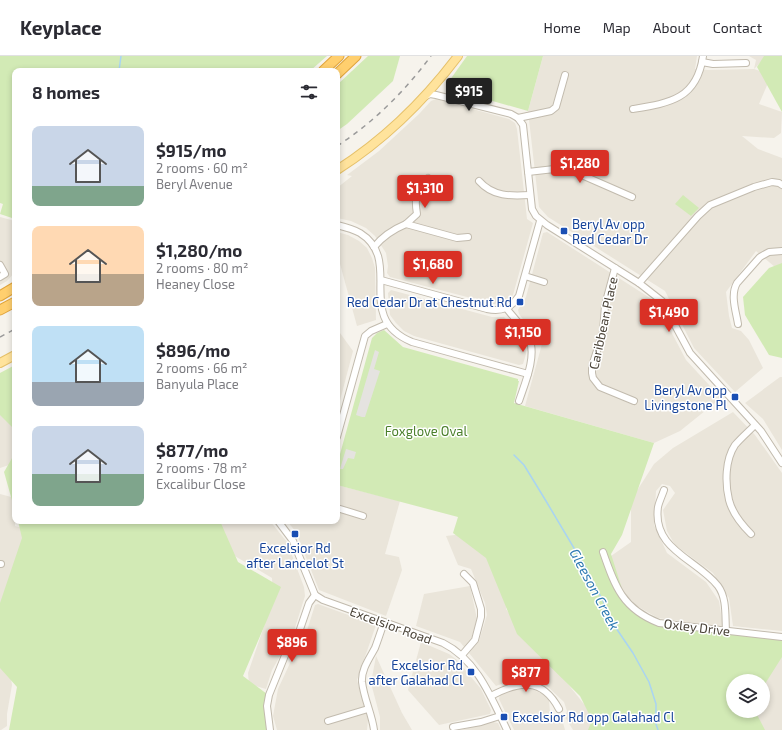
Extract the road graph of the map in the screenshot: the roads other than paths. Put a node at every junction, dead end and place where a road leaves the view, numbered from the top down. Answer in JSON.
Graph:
{"nodes":[{"id":1,"x":339,"y":56,"type":"edge"},
{"id":2,"x":356,"y":56,"type":"edge"},
{"id":3,"x":452,"y":56,"type":"edge"},
{"id":4,"x":458,"y":56,"type":"edge"},
{"id":5,"x":702,"y":59,"type":"edge"},
{"id":6,"x":746,"y":63,"type":"dead end"},
{"id":7,"x":326,"y":68,"type":"edge"},
{"id":8,"x":340,"y":71,"type":"edge"},
{"id":9,"x":565,"y":74,"type":"dead end"},
{"id":10,"x":441,"y":78,"type":"junction"},
{"id":11,"x":442,"y":96,"type":"junction"},
{"id":12,"x":423,"y":98,"type":"junction"},
{"id":13,"x":633,"y":109,"type":"dead end"},
{"id":14,"x":518,"y":118,"type":"junction"},
{"id":15,"x":340,"y":162,"type":"edge"},
{"id":16,"x":340,"y":168,"type":"edge"},
{"id":17,"x":528,"y":172,"type":"junction"},
{"id":18,"x":428,"y":178,"type":"dead end"},
{"id":19,"x":479,"y":181,"type":"dead end"},
{"id":20,"x":782,"y":186,"type":"edge"},
{"id":21,"x":530,"y":194,"type":"junction"},
{"id":22,"x":632,"y":197,"type":"dead end"},
{"id":23,"x":540,"y":221,"type":"junction"},
{"id":24,"x":406,"y":224,"type":"junction"},
{"id":25,"x":340,"y":226,"type":"edge"},
{"id":26,"x":468,"y":237,"type":"dead end"},
{"id":27,"x":374,"y":247,"type":"junction"},
{"id":28,"x":782,"y":251,"type":"edge"},
{"id":29,"x":0,"y":265,"type":"edge"},
{"id":30,"x":616,"y":268,"type":"junction"},
{"id":31,"x":3,"y":276,"type":"edge"},
{"id":32,"x":525,"y":276,"type":"junction"},
{"id":33,"x":381,"y":280,"type":"junction"},
{"id":34,"x":544,"y":282,"type":"dead end"},
{"id":35,"x":639,"y":283,"type":"junction"},
{"id":36,"x":12,"y":289,"type":"edge"},
{"id":37,"x":0,"y":296,"type":"edge"},
{"id":38,"x":12,"y":304,"type":"edge"},
{"id":39,"x":507,"y":309,"type":"junction"},
{"id":40,"x":0,"y":310,"type":"edge"},
{"id":41,"x":387,"y":324,"type":"junction"},
{"id":42,"x":738,"y":324,"type":"dead end"},
{"id":43,"x":12,"y":352,"type":"edge"},
{"id":44,"x":12,"y":357,"type":"edge"},
{"id":45,"x":0,"y":358,"type":"edge"},
{"id":46,"x":0,"y":363,"type":"edge"},
{"id":47,"x":528,"y":374,"type":"junction"},
{"id":48,"x":519,"y":401,"type":"dead end"},
{"id":49,"x":634,"y":401,"type":"dead end"},
{"id":50,"x":755,"y":425,"type":"junction"},
{"id":51,"x":340,"y":426,"type":"edge"},
{"id":52,"x":782,"y":463,"type":"edge"},
{"id":53,"x":664,"y":490,"type":"dead end"},
{"id":54,"x":340,"y":509,"type":"edge"},
{"id":55,"x":363,"y":516,"type":"dead end"},
{"id":56,"x":280,"y":524,"type":"edge"},
{"id":57,"x":751,"y":534,"type":"dead end"},
{"id":58,"x":603,"y":552,"type":"dead end"},
{"id":59,"x":464,"y":574,"type":"dead end"},
{"id":60,"x":315,"y":595,"type":"junction"},
{"id":61,"x":384,"y":622,"type":"junction"},
{"id":62,"x":726,"y":631,"type":"junction"},
{"id":63,"x":782,"y":637,"type":"edge"},
{"id":64,"x":462,"y":655,"type":"junction"},
{"id":65,"x":491,"y":696,"type":"junction"},
{"id":66,"x":368,"y":709,"type":"junction"},
{"id":67,"x":559,"y":709,"type":"dead end"},
{"id":68,"x":500,"y":716,"type":"junction"},
{"id":69,"x":328,"y":721,"type":"dead end"},
{"id":70,"x":453,"y":727,"type":"dead end"},
{"id":71,"x":270,"y":730,"type":"edge"},
{"id":72,"x":374,"y":730,"type":"edge"},
{"id":73,"x":507,"y":730,"type":"edge"}],
"edges":[{"from":1,"to":7,"type":"highway"},
{"from":2,"to":8,"type":"highway"},
{"from":3,"to":15,"type":"main road"},
{"from":4,"to":10,"type":"main road"},
{"from":5,"to":6,"type":"street"},
{"from":5,"to":13,"type":"street"},
{"from":9,"to":14,"type":"street"},
{"from":10,"to":11,"type":"street"},
{"from":10,"to":12,"type":"main road"},
{"from":11,"to":12,"type":"street"},
{"from":11,"to":14,"type":"street"},
{"from":12,"to":16,"type":"main road"},
{"from":14,"to":17,"type":"street"},
{"from":17,"to":21,"type":"street"},
{"from":17,"to":22,"type":"street"},
{"from":18,"to":24,"type":"street"},
{"from":19,"to":21,"type":"street"},
{"from":20,"to":35,"type":"street"},
{"from":21,"to":23,"type":"street"},
{"from":23,"to":30,"type":"street"},
{"from":23,"to":32,"type":"street"},
{"from":24,"to":26,"type":"street"},
{"from":24,"to":27,"type":"street"},
{"from":25,"to":27,"type":"street"},
{"from":27,"to":33,"type":"street"},
{"from":28,"to":42,"type":"street"},
{"from":29,"to":31,"type":"street"},
{"from":30,"to":35,"type":"street"},
{"from":30,"to":49,"type":"street","name":"Caribbean Place"},
{"from":32,"to":34,"type":"street"},
{"from":32,"to":39,"type":"street"},
{"from":33,"to":39,"type":"street"},
{"from":33,"to":41,"type":"street"},
{"from":35,"to":50,"type":"street"},
{"from":36,"to":37,"type":"highway"},
{"from":38,"to":40,"type":"highway"},
{"from":39,"to":47,"type":"street"},
{"from":41,"to":47,"type":"street"},
{"from":41,"to":51,"type":"street"},
{"from":43,"to":45,"type":"main road"},
{"from":44,"to":46,"type":"main road"},
{"from":47,"to":48,"type":"street"},
{"from":50,"to":52,"type":"street"},
{"from":50,"to":57,"type":"street"},
{"from":53,"to":62,"type":"street"},
{"from":54,"to":55,"type":"street"},
{"from":56,"to":60,"type":"street"},
{"from":58,"to":62,"type":"street","name":"Oxley Drive"},
{"from":59,"to":64,"type":"street"},
{"from":60,"to":61,"type":"street","name":"Excelsior Road"},
{"from":60,"to":71,"type":"street"},
{"from":61,"to":64,"type":"street","name":"Excelsior Road"},
{"from":61,"to":66,"type":"street"},
{"from":62,"to":63,"type":"street","name":"Oxley Drive"},
{"from":64,"to":65,"type":"street","name":"Excelsior Road"},
{"from":65,"to":67,"type":"street"},
{"from":65,"to":68,"type":"street","name":"Excelsior Road"},
{"from":66,"to":69,"type":"street"},
{"from":66,"to":72,"type":"street"},
{"from":68,"to":70,"type":"street"},
{"from":68,"to":73,"type":"street","name":"Excelsior Road"}]}
